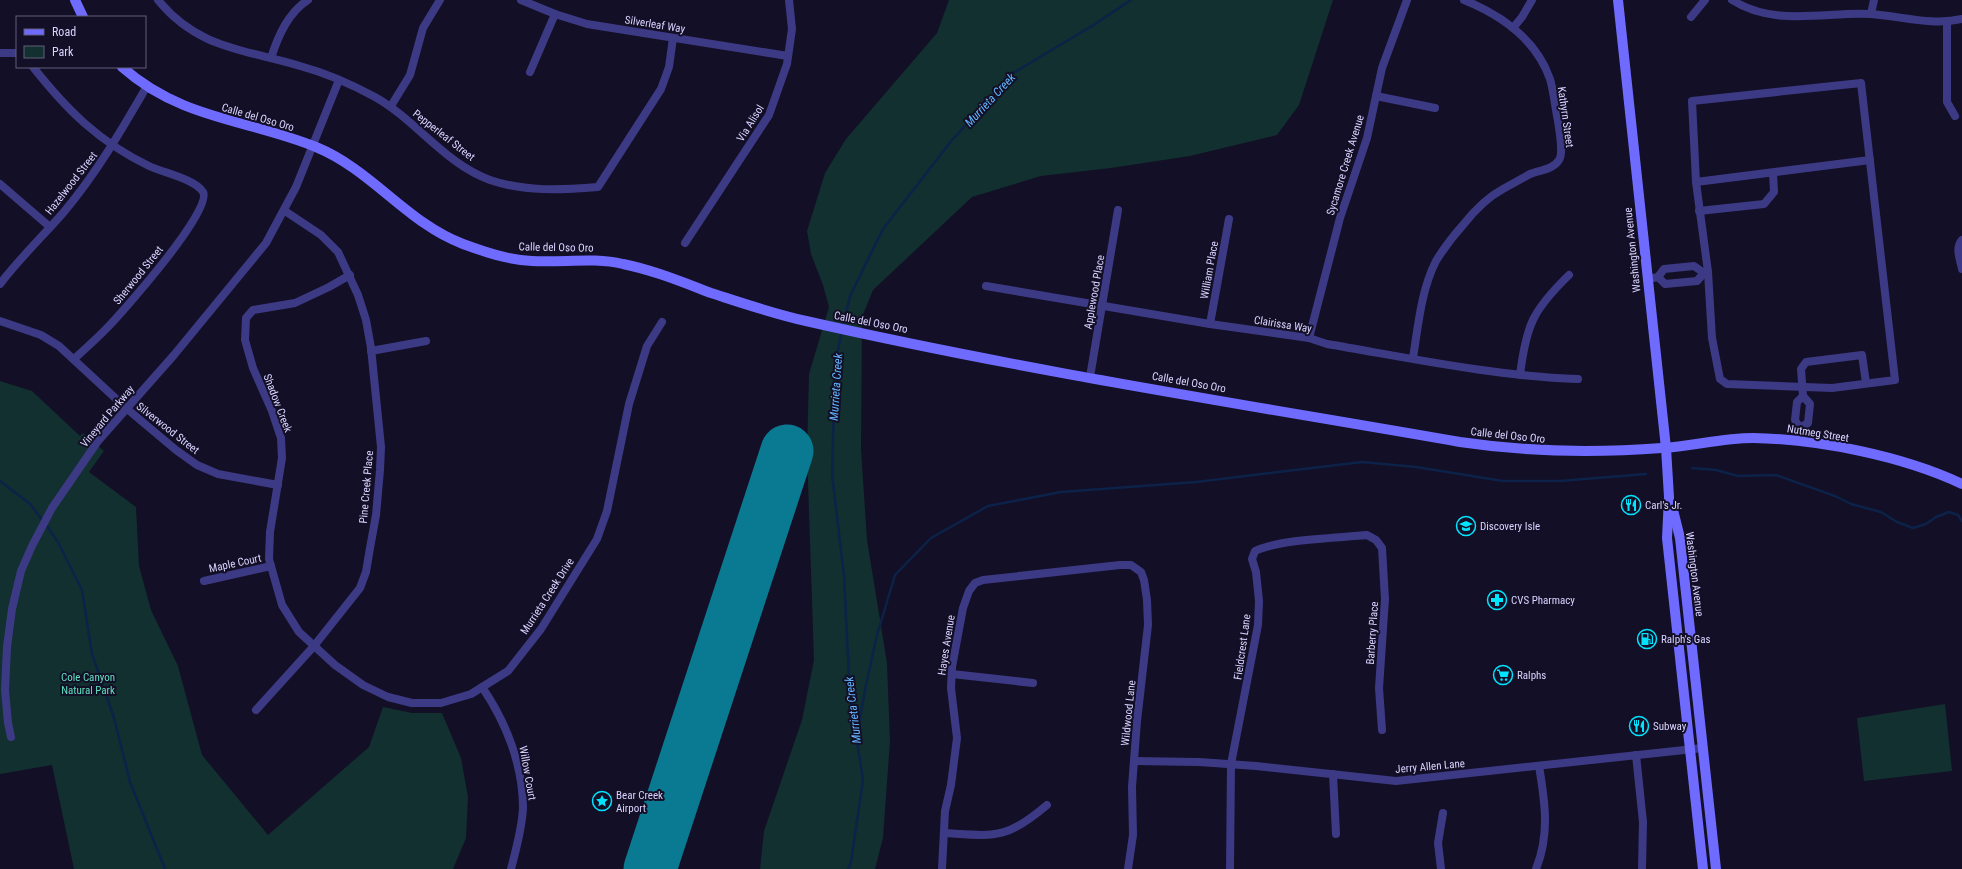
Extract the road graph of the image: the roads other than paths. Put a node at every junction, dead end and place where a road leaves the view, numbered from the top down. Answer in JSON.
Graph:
{"nodes":[{"id":1,"x":75,"y":0,"type":"edge"},
{"id":2,"x":158,"y":0,"type":"edge"},
{"id":3,"x":308,"y":0,"type":"edge"},
{"id":4,"x":440,"y":0,"type":"edge"},
{"id":5,"x":521,"y":0,"type":"edge"},
{"id":6,"x":789,"y":0,"type":"edge"},
{"id":7,"x":1407,"y":0,"type":"edge"},
{"id":8,"x":1464,"y":0,"type":"edge"},
{"id":9,"x":1532,"y":0,"type":"edge"},
{"id":10,"x":1618,"y":0,"type":"edge"},
{"id":11,"x":1705,"y":0,"type":"edge"},
{"id":12,"x":1732,"y":0,"type":"edge"},
{"id":13,"x":1874,"y":0,"type":"edge"},
{"id":14,"x":555,"y":14,"type":"junction"},
{"id":15,"x":1871,"y":14,"type":"junction"},
{"id":16,"x":83,"y":16,"type":"edge"},
{"id":17,"x":1691,"y":17,"type":"dead end"},
{"id":18,"x":1962,"y":19,"type":"edge"},
{"id":19,"x":1947,"y":23,"type":"junction"},
{"id":20,"x":1513,"y":28,"type":"junction"},
{"id":21,"x":673,"y":38,"type":"junction"},
{"id":22,"x":0,"y":53,"type":"edge"},
{"id":23,"x":16,"y":53,"type":"edge"},
{"id":24,"x":788,"y":56,"type":"junction"},
{"id":25,"x":271,"y":58,"type":"junction"},
{"id":26,"x":34,"y":68,"type":"edge"},
{"id":27,"x":123,"y":68,"type":"edge"},
{"id":28,"x":530,"y":72,"type":"dead end"},
{"id":29,"x":339,"y":80,"type":"junction"},
{"id":30,"x":147,"y":86,"type":"junction"},
{"id":31,"x":1376,"y":96,"type":"junction"},
{"id":32,"x":390,"y":106,"type":"junction"},
{"id":33,"x":1435,"y":108,"type":"dead end"},
{"id":34,"x":1955,"y":116,"type":"dead end"},
{"id":35,"x":112,"y":146,"type":"junction"},
{"id":36,"x":313,"y":146,"type":"junction"},
{"id":37,"x":1870,"y":160,"type":"junction"},
{"id":38,"x":1773,"y":173,"type":"junction"},
{"id":39,"x":1696,"y":182,"type":"junction"},
{"id":40,"x":0,"y":184,"type":"edge"},
{"id":41,"x":1118,"y":210,"type":"dead end"},
{"id":42,"x":285,"y":211,"type":"junction"},
{"id":43,"x":1699,"y":211,"type":"junction"},
{"id":44,"x":1229,"y":219,"type":"dead end"},
{"id":45,"x":50,"y":227,"type":"junction"},
{"id":46,"x":1962,"y":240,"type":"edge"},
{"id":47,"x":685,"y":243,"type":"dead end"},
{"id":48,"x":1687,"y":267,"type":"junction"},
{"id":49,"x":1962,"y":269,"type":"edge"},
{"id":50,"x":1706,"y":273,"type":"junction"},
{"id":51,"x":350,"y":275,"type":"junction"},
{"id":52,"x":1569,"y":275,"type":"dead end"},
{"id":53,"x":1658,"y":278,"type":"junction"},
{"id":54,"x":1648,"y":279,"type":"junction"},
{"id":55,"x":1688,"y":282,"type":"junction"},
{"id":56,"x":0,"y":284,"type":"edge"},
{"id":57,"x":986,"y":286,"type":"dead end"},
{"id":58,"x":1102,"y":306,"type":"junction"},
{"id":59,"x":0,"y":321,"type":"edge"},
{"id":60,"x":662,"y":322,"type":"dead end"},
{"id":61,"x":1210,"y":324,"type":"junction"},
{"id":62,"x":1309,"y":338,"type":"junction"},
{"id":63,"x":426,"y":341,"type":"dead end"},
{"id":64,"x":371,"y":351,"type":"junction"},
{"id":65,"x":1413,"y":358,"type":"junction"},
{"id":66,"x":74,"y":359,"type":"junction"},
{"id":67,"x":1520,"y":375,"type":"junction"},
{"id":68,"x":1090,"y":377,"type":"junction"},
{"id":69,"x":1578,"y":379,"type":"dead end"},
{"id":70,"x":1866,"y":383,"type":"junction"},
{"id":71,"x":1802,"y":392,"type":"junction"},
{"id":72,"x":126,"y":408,"type":"junction"},
{"id":73,"x":1796,"y":411,"type":"junction"},
{"id":74,"x":1809,"y":413,"type":"junction"},
{"id":75,"x":1800,"y":428,"type":"junction"},
{"id":76,"x":1799,"y":441,"type":"junction"},
{"id":77,"x":1666,"y":448,"type":"junction"},
{"id":78,"x":1962,"y":484,"type":"edge"},
{"id":79,"x":278,"y":485,"type":"junction"},
{"id":80,"x":1669,"y":497,"type":"junction"},
{"id":81,"x":1376,"y":540,"type":"joint"},
{"id":82,"x":1131,"y":565,"type":"joint"},
{"id":83,"x":271,"y":566,"type":"junction"},
{"id":84,"x":204,"y":581,"type":"dead end"},
{"id":85,"x":1672,"y":585,"type":"junction"},
{"id":86,"x":1691,"y":640,"type":"junction"},
{"id":87,"x":314,"y":646,"type":"junction"},
{"id":88,"x":1679,"y":649,"type":"junction"},
{"id":89,"x":952,"y":674,"type":"junction"},
{"id":90,"x":1033,"y":683,"type":"dead end"},
{"id":91,"x":482,"y":687,"type":"junction"},
{"id":92,"x":1698,"y":700,"type":"junction"},
{"id":93,"x":256,"y":710,"type":"dead end"},
{"id":94,"x":1382,"y":730,"type":"dead end"},
{"id":95,"x":11,"y":737,"type":"dead end"},
{"id":96,"x":1703,"y":748,"type":"junction"},
{"id":97,"x":1690,"y":749,"type":"junction"},
{"id":98,"x":1636,"y":755,"type":"junction"},
{"id":99,"x":1135,"y":760,"type":"junction"},
{"id":100,"x":1231,"y":764,"type":"junction"},
{"id":101,"x":1539,"y":766,"type":"junction"},
{"id":102,"x":1333,"y":774,"type":"junction"},
{"id":103,"x":1047,"y":804,"type":"dead end"},
{"id":104,"x":1442,"y":813,"type":"dead end"},
{"id":105,"x":944,"y":833,"type":"junction"},
{"id":106,"x":1336,"y":834,"type":"dead end"},
{"id":107,"x":511,"y":869,"type":"edge"},
{"id":108,"x":942,"y":869,"type":"edge"},
{"id":109,"x":1128,"y":869,"type":"edge"},
{"id":110,"x":1230,"y":869,"type":"edge"},
{"id":111,"x":1441,"y":869,"type":"edge"},
{"id":112,"x":1536,"y":869,"type":"edge"},
{"id":113,"x":1642,"y":869,"type":"edge"},
{"id":114,"x":1703,"y":869,"type":"edge"},
{"id":115,"x":1716,"y":869,"type":"edge"}],
"edges":[{"from":1,"to":16,"type":"main road"},
{"from":2,"to":25,"type":"street","name":"Pepperleaf Street"},
{"from":3,"to":25,"type":"street"},
{"from":4,"to":32,"type":"street"},
{"from":5,"to":14,"type":"street","name":"Silverleaf Way"},
{"from":6,"to":24,"type":"street","name":"Via Alisol"},
{"from":7,"to":31,"type":"street","name":"Sycamore Creek Avenue"},
{"from":8,"to":20,"type":"street","name":"Kathyrn Street"},
{"from":9,"to":20,"type":"street"},
{"from":10,"to":54,"type":"main road","name":"Washington Avenue"},
{"from":11,"to":17,"type":"street"},
{"from":12,"to":15,"type":"street"},
{"from":13,"to":15,"type":"street"},
{"from":14,"to":21,"type":"street","name":"Silverleaf Way"},
{"from":14,"to":28,"type":"street"},
{"from":15,"to":19,"type":"street"},
{"from":18,"to":19,"type":"street"},
{"from":19,"to":34,"type":"street"},
{"from":20,"to":65,"type":"street","name":"Kathyrn Street"},
{"from":21,"to":24,"type":"street","name":"Silverleaf Way"},
{"from":21,"to":32,"type":"street","name":"Pepperleaf Street"},
{"from":22,"to":23,"type":"street"},
{"from":24,"to":47,"type":"street","name":"Via Alisol"},
{"from":25,"to":29,"type":"street","name":"Pepperleaf Street"},
{"from":26,"to":35,"type":"street"},
{"from":27,"to":30,"type":"main road","name":"Calle del Oso Oro"},
{"from":29,"to":32,"type":"street","name":"Pepperleaf Street"},
{"from":29,"to":36,"type":"street","name":"Vineyard Parkway"},
{"from":30,"to":35,"type":"street","name":"Hazelwood Street"},
{"from":30,"to":36,"type":"main road","name":"Calle del Oso Oro"},
{"from":31,"to":33,"type":"street"},
{"from":31,"to":62,"type":"street","name":"Sycamore Creek Avenue"},
{"from":35,"to":45,"type":"street","name":"Hazelwood Street"},
{"from":35,"to":66,"type":"street","name":"Sherwood Street"},
{"from":36,"to":42,"type":"street","name":"Vineyard Parkway"},
{"from":36,"to":68,"type":"main road","name":"Calle del Oso Oro"},
{"from":37,"to":38,"type":"street"},
{"from":37,"to":39,"type":"street"},
{"from":37,"to":70,"type":"street"},
{"from":38,"to":39,"type":"street"},
{"from":38,"to":43,"type":"street"},
{"from":39,"to":43,"type":"street"},
{"from":40,"to":45,"type":"street"},
{"from":41,"to":58,"type":"street","name":"Applewood Place"},
{"from":42,"to":51,"type":"street","name":"Pine Creek Place"},
{"from":42,"to":72,"type":"street","name":"Vineyard Parkway"},
{"from":43,"to":50,"type":"street"},
{"from":44,"to":61,"type":"street","name":"William Place"},
{"from":45,"to":56,"type":"street","name":"Hazelwood Street"},
{"from":46,"to":49,"type":"street"},
{"from":48,"to":50,"type":"street"},
{"from":48,"to":53,"type":"street"},
{"from":48,"to":55,"type":"street"},
{"from":50,"to":55,"type":"street"},
{"from":50,"to":71,"type":"street"},
{"from":51,"to":64,"type":"street","name":"Pine Creek Place"},
{"from":51,"to":79,"type":"street","name":"Shadow Creek"},
{"from":52,"to":67,"type":"street"},
{"from":53,"to":54,"type":"street"},
{"from":53,"to":55,"type":"street"},
{"from":54,"to":77,"type":"main road","name":"Washington Avenue"},
{"from":57,"to":58,"type":"street","name":"Clairissa Way"},
{"from":58,"to":61,"type":"street","name":"Clairissa Way"},
{"from":58,"to":68,"type":"street","name":"Applewood Place"},
{"from":59,"to":66,"type":"street","name":"Silverwood Street"},
{"from":60,"to":91,"type":"street","name":"Murrieta Creek Drive"},
{"from":61,"to":62,"type":"street","name":"Clairissa Way"},
{"from":62,"to":65,"type":"street","name":"Clairissa Way"},
{"from":63,"to":64,"type":"street"},
{"from":64,"to":87,"type":"street","name":"Pine Creek Place"},
{"from":65,"to":67,"type":"street","name":"Clairissa Way"},
{"from":66,"to":72,"type":"street","name":"Silverwood Street"},
{"from":67,"to":69,"type":"street","name":"Clairissa Way"},
{"from":68,"to":77,"type":"main road","name":"Calle del Oso Oro"},
{"from":70,"to":71,"type":"street"},
{"from":70,"to":71,"type":"street"},
{"from":71,"to":73,"type":"street"},
{"from":71,"to":74,"type":"street"},
{"from":72,"to":79,"type":"street","name":"Silverwood Street"},
{"from":72,"to":95,"type":"street","name":"Vineyard Parkway"},
{"from":73,"to":74,"type":"street"},
{"from":73,"to":75,"type":"street"},
{"from":74,"to":75,"type":"street"},
{"from":75,"to":76,"type":"street"},
{"from":76,"to":77,"type":"main road","name":"Nutmeg Street"},
{"from":76,"to":78,"type":"main road","name":"Nutmeg Street"},
{"from":77,"to":80,"type":"main road","name":"Washington Avenue"},
{"from":79,"to":83,"type":"street","name":"Shadow Creek"},
{"from":80,"to":85,"type":"main road","name":"Washington Avenue"},
{"from":80,"to":86,"type":"main road","name":"Washington Avenue"},
{"from":81,"to":94,"type":"street","name":"Barberry Place"},
{"from":81,"to":100,"type":"street","name":"Fieldcrest Lane"},
{"from":82,"to":89,"type":"street","name":"Hayes Avenue"},
{"from":82,"to":99,"type":"street","name":"Wildwood Lane"},
{"from":83,"to":84,"type":"street","name":"Maple Court"},
{"from":83,"to":87,"type":"street","name":"Shadow Creek"},
{"from":85,"to":86,"type":"main road"},
{"from":85,"to":88,"type":"main road","name":"Washington Avenue"},
{"from":86,"to":92,"type":"main road","name":"Washington Avenue"},
{"from":87,"to":91,"type":"street","name":"Murrieta Creek Drive"},
{"from":87,"to":93,"type":"street","name":"Pine Creek Place"},
{"from":88,"to":92,"type":"main road"},
{"from":88,"to":97,"type":"main road","name":"Washington Avenue"},
{"from":89,"to":90,"type":"street"},
{"from":89,"to":105,"type":"street","name":"Hayes Avenue"},
{"from":91,"to":107,"type":"street","name":"Willow Court"},
{"from":92,"to":96,"type":"main road","name":"Washington Avenue"},
{"from":96,"to":97,"type":"street","name":"Jerry Allen Lane"},
{"from":96,"to":115,"type":"main road","name":"Washington Avenue"},
{"from":97,"to":98,"type":"street","name":"Jerry Allen Lane"},
{"from":97,"to":114,"type":"main road","name":"Washington Avenue"},
{"from":98,"to":101,"type":"street","name":"Jerry Allen Lane"},
{"from":98,"to":113,"type":"street"},
{"from":99,"to":100,"type":"street","name":"Jerry Allen Lane"},
{"from":99,"to":109,"type":"street","name":"Wildwood Lane"},
{"from":100,"to":102,"type":"street","name":"Jerry Allen Lane"},
{"from":100,"to":110,"type":"street","name":"Fieldcrest Lane"},
{"from":101,"to":102,"type":"street","name":"Jerry Allen Lane"},
{"from":101,"to":112,"type":"street"},
{"from":102,"to":106,"type":"street"},
{"from":103,"to":105,"type":"street"},
{"from":104,"to":111,"type":"street"},
{"from":105,"to":108,"type":"street","name":"Hayes Avenue"}]}
